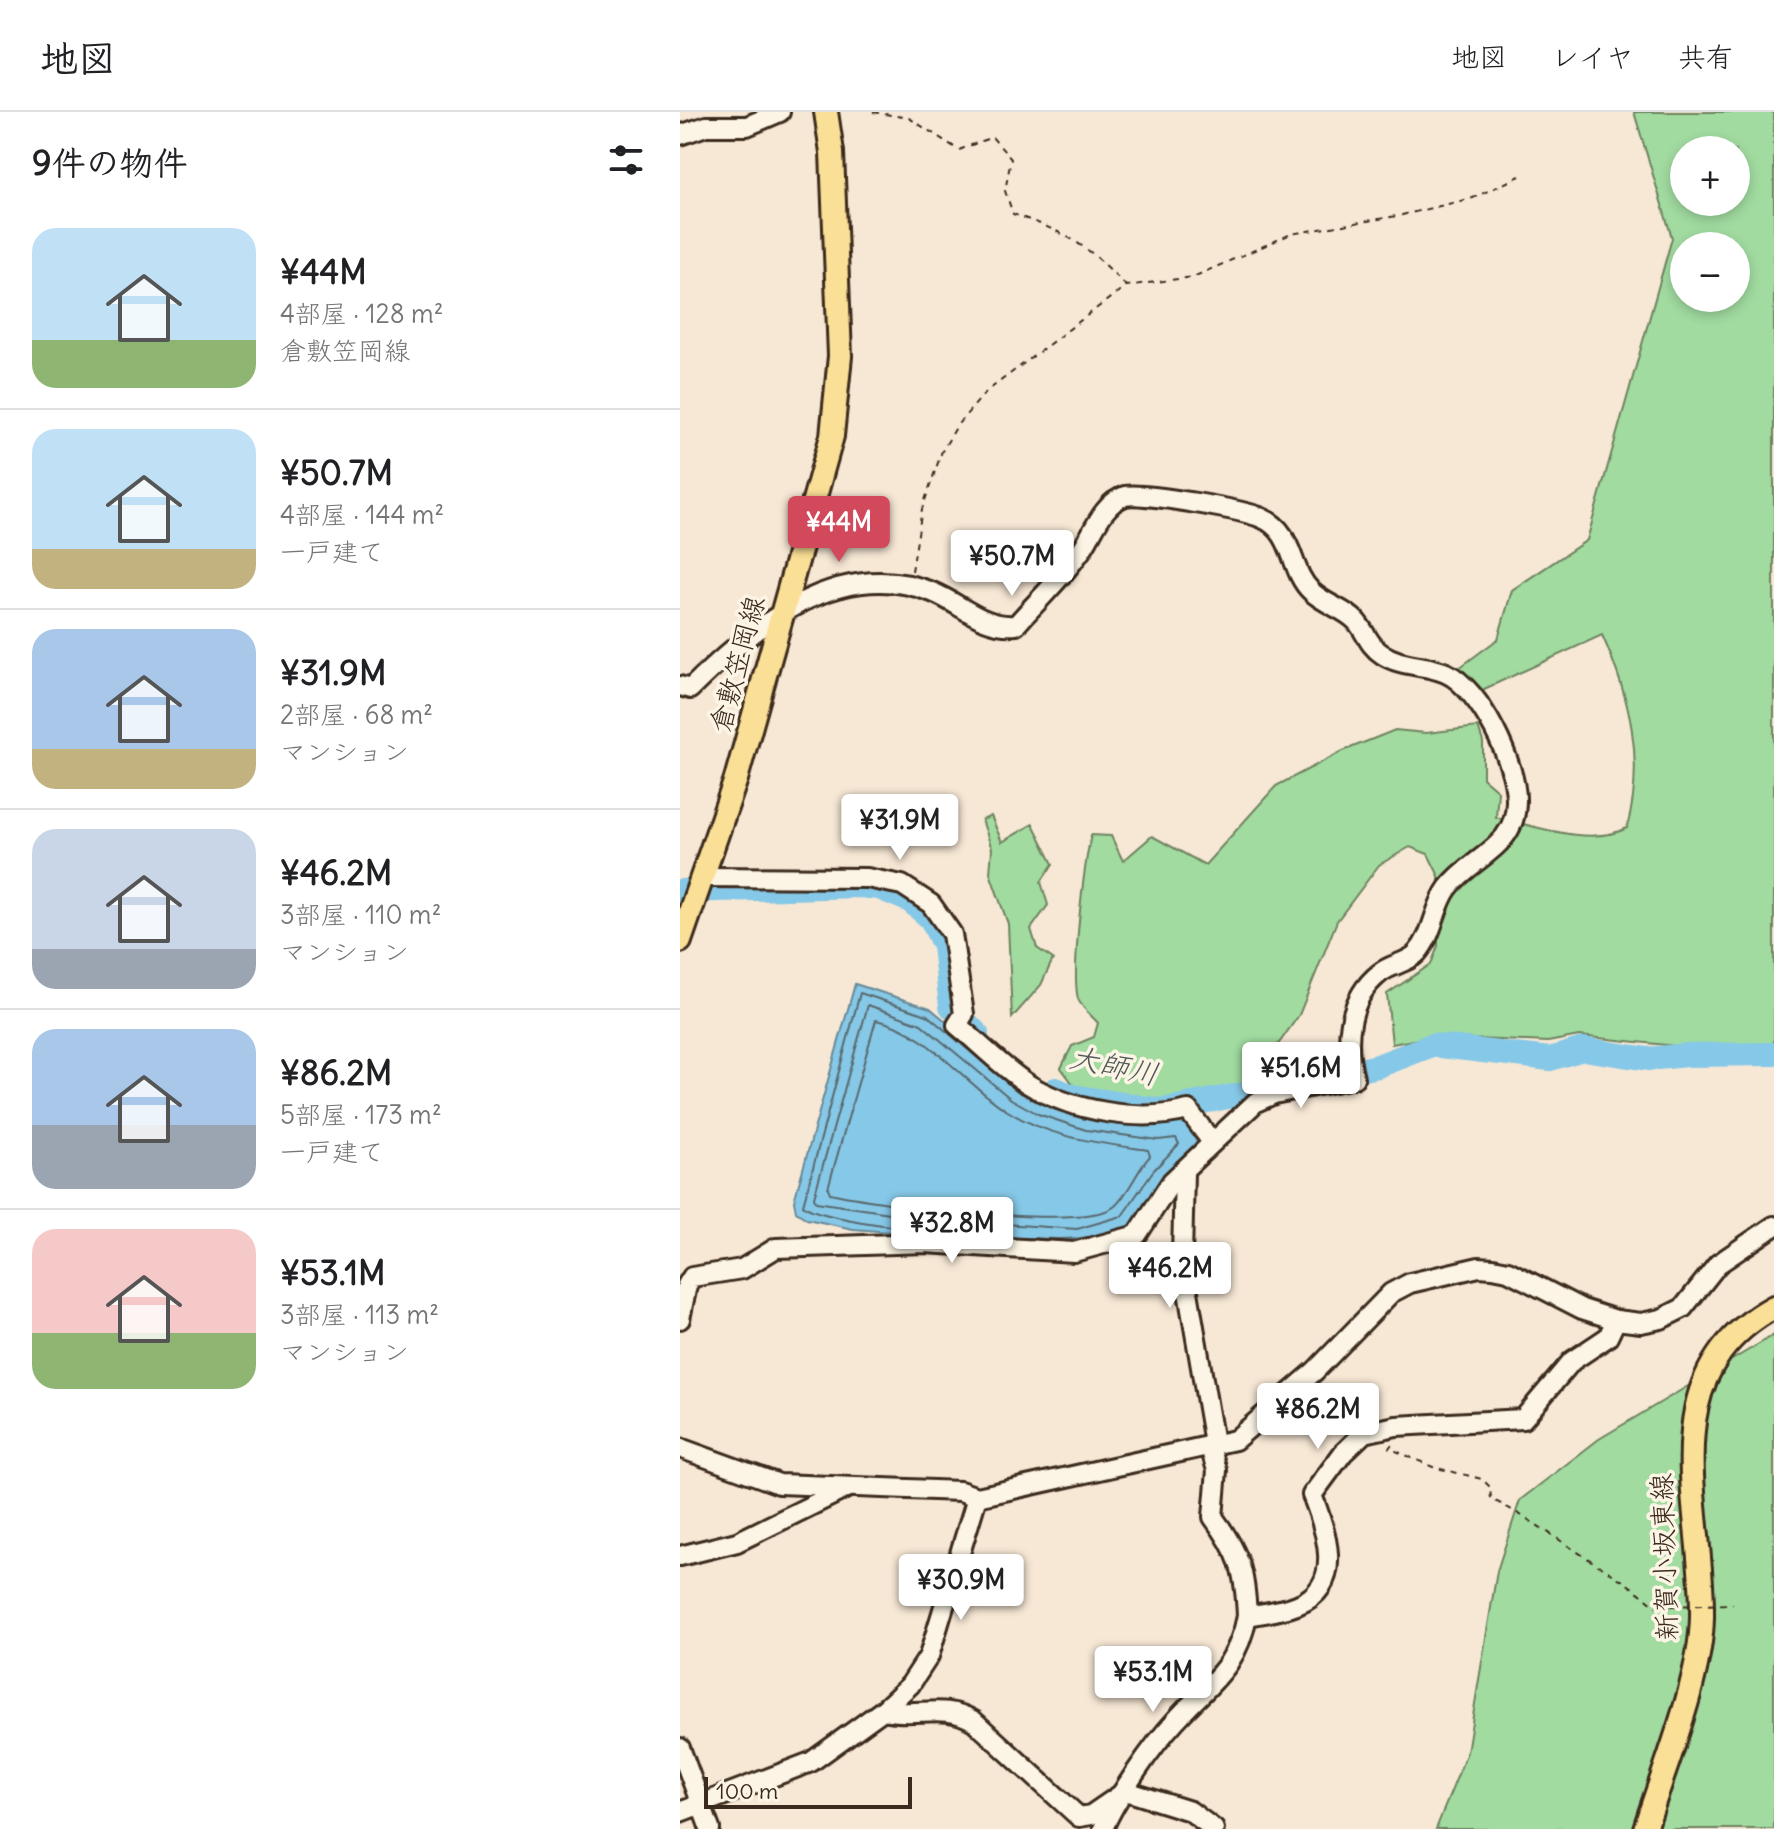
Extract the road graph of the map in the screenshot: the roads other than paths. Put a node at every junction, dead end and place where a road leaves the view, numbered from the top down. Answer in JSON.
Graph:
{"nodes":[{"id":1,"x":780,"y":112,"type":"edge"},
{"id":2,"x":826,"y":112,"type":"edge"},
{"id":3,"x":680,"y":135,"type":"edge"},
{"id":4,"x":782,"y":614,"type":"junction"},
{"id":5,"x":680,"y":686,"type":"edge"},
{"id":6,"x":701,"y":885,"type":"junction"},
{"id":7,"x":680,"y":941,"type":"edge"},
{"id":8,"x":1212,"y":1142,"type":"junction"},
{"id":9,"x":1184,"y":1172,"type":"junction"},
{"id":10,"x":1774,"y":1226,"type":"edge"},
{"id":11,"x":1774,"y":1307,"type":"edge"},
{"id":12,"x":680,"y":1319,"type":"edge"},
{"id":13,"x":1616,"y":1320,"type":"junction"},
{"id":14,"x":1212,"y":1444,"type":"junction"},
{"id":15,"x":680,"y":1448,"type":"edge"},
{"id":16,"x":849,"y":1487,"type":"junction"},
{"id":17,"x":977,"y":1497,"type":"junction"},
{"id":18,"x":680,"y":1556,"type":"edge"},
{"id":19,"x":1247,"y":1616,"type":"junction"},
{"id":20,"x":883,"y":1710,"type":"junction"},
{"id":21,"x":680,"y":1748,"type":"edge"},
{"id":22,"x":1126,"y":1791,"type":"junction"},
{"id":23,"x":700,"y":1805,"type":"junction"},
{"id":24,"x":680,"y":1812,"type":"edge"},
{"id":25,"x":710,"y":1829,"type":"edge"},
{"id":26,"x":1103,"y":1829,"type":"edge"},
{"id":27,"x":1214,"y":1829,"type":"edge"},
{"id":28,"x":1645,"y":1829,"type":"edge"}],
"edges":[{"from":1,"to":3,"type":"street"},
{"from":2,"to":4,"type":"main road","name":"倉敷笠岡線"},
{"from":4,"to":5,"type":"street"},
{"from":4,"to":6,"type":"main road","name":"倉敷笠岡線"},
{"from":4,"to":8,"type":"street"},
{"from":6,"to":7,"type":"main road","name":"倉敷笠岡線"},
{"from":6,"to":8,"type":"street"},
{"from":8,"to":9,"type":"street"},
{"from":9,"to":12,"type":"street"},
{"from":9,"to":14,"type":"street"},
{"from":10,"to":13,"type":"street"},
{"from":11,"to":28,"type":"main road","name":"新賀小坂東線"},
{"from":13,"to":14,"type":"street"},
{"from":13,"to":19,"type":"street"},
{"from":14,"to":17,"type":"street"},
{"from":14,"to":19,"type":"street"},
{"from":15,"to":16,"type":"street"},
{"from":16,"to":17,"type":"street"},
{"from":16,"to":18,"type":"street"},
{"from":17,"to":20,"type":"street"},
{"from":19,"to":22,"type":"street"},
{"from":20,"to":22,"type":"street"},
{"from":20,"to":23,"type":"street"},
{"from":21,"to":23,"type":"street"},
{"from":22,"to":26,"type":"street"},
{"from":22,"to":27,"type":"street"},
{"from":23,"to":24,"type":"street"},
{"from":23,"to":25,"type":"street"}]}
